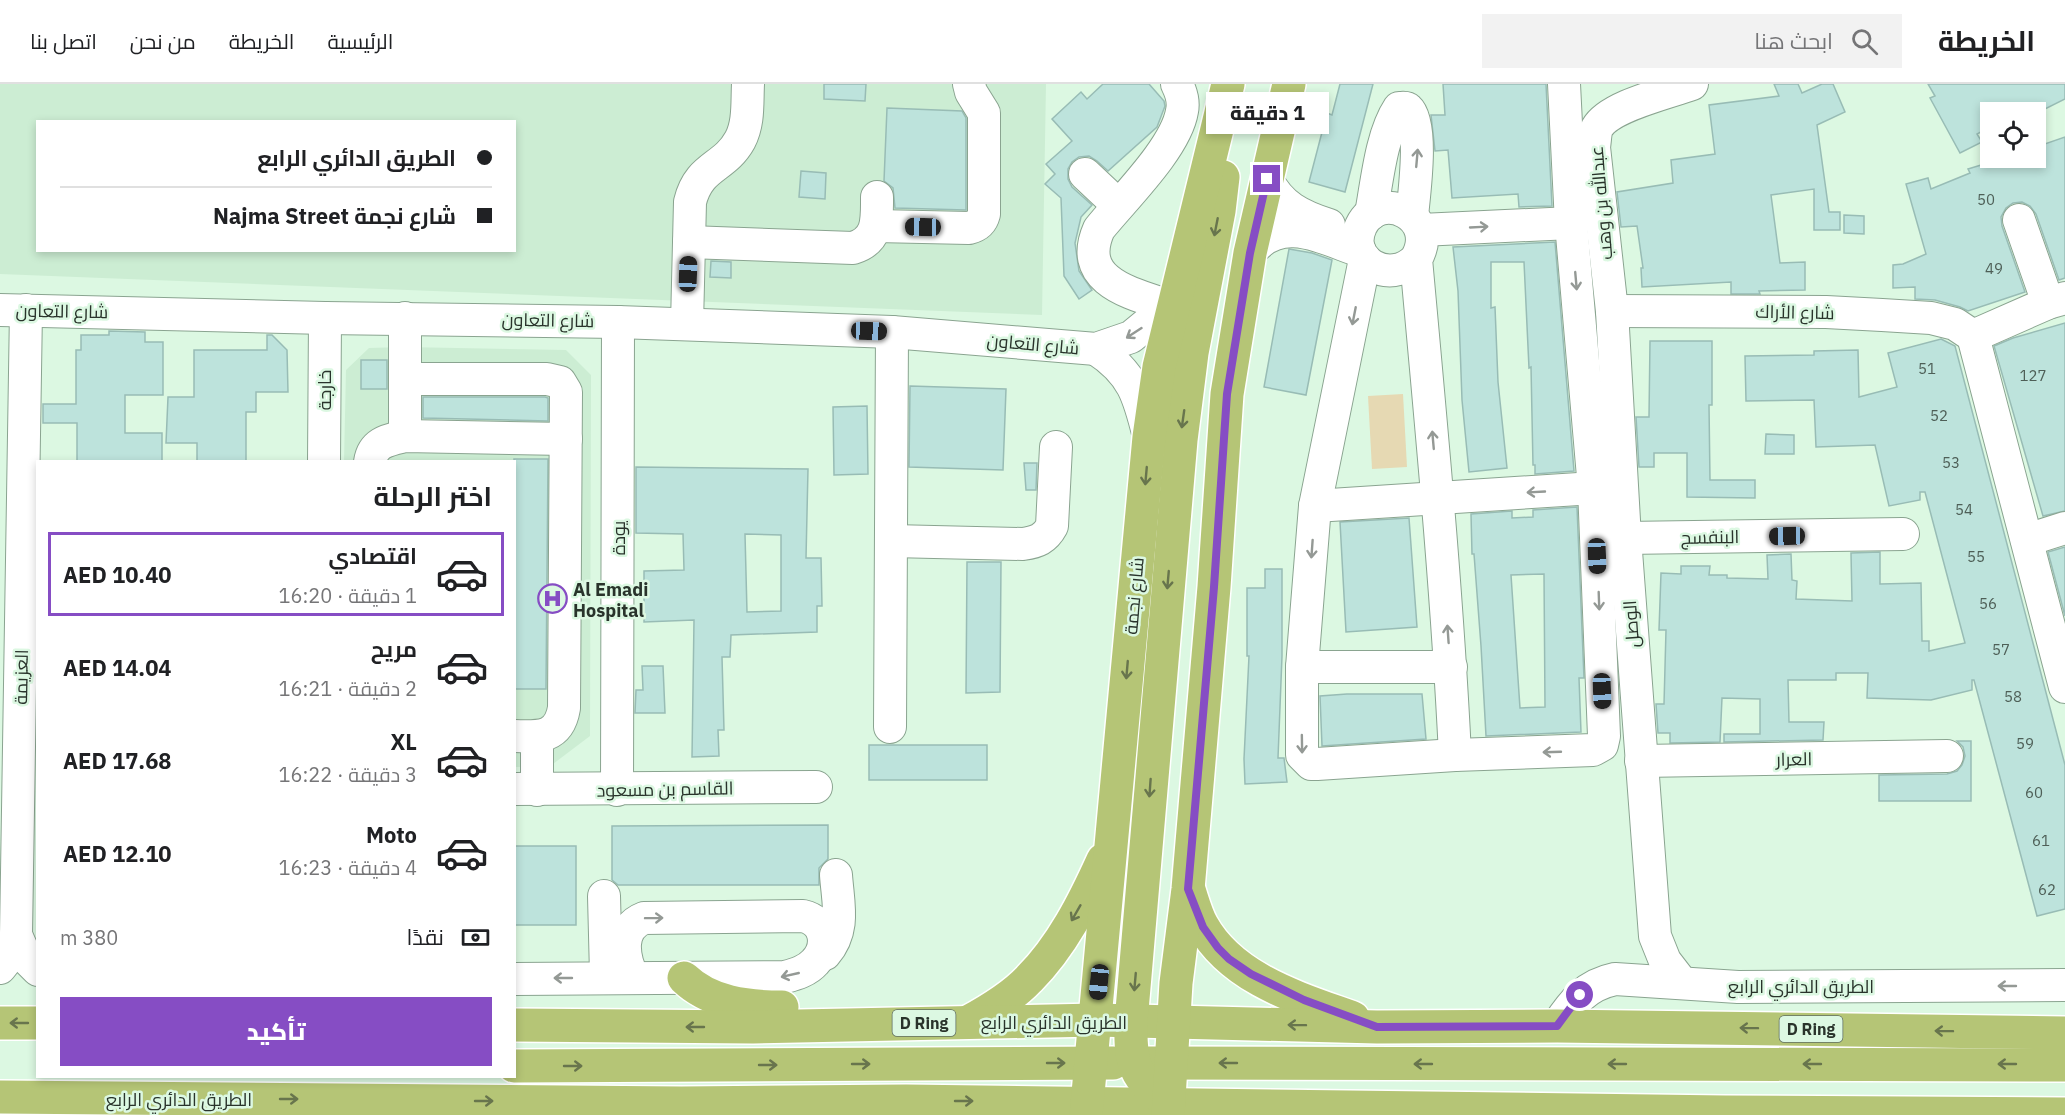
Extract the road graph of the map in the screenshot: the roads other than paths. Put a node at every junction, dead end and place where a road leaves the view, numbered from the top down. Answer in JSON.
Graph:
{"nodes":[{"id":1,"x":748,"y":84,"type":"edge"},
{"id":2,"x":969,"y":84,"type":"edge"},
{"id":3,"x":1177,"y":84,"type":"edge"},
{"id":4,"x":1289,"y":84,"type":"edge"},
{"id":5,"x":1398,"y":84,"type":"edge"},
{"id":6,"x":1412,"y":84,"type":"edge"},
{"id":7,"x":1564,"y":84,"type":"edge"},
{"id":8,"x":1692,"y":84,"type":"edge"},
{"id":9,"x":1228,"y":85,"type":"edge"},
{"id":10,"x":1402,"y":120,"type":"junction"},
{"id":11,"x":1085,"y":174,"type":"dead end"},
{"id":12,"x":1267,"y":179,"type":"junction"},
{"id":13,"x":1118,"y":205,"type":"junction"},
{"id":14,"x":2019,"y":220,"type":"dead end"},
{"id":15,"x":1571,"y":223,"type":"junction"},
{"id":16,"x":1416,"y":235,"type":"junction"},
{"id":17,"x":1364,"y":240,"type":"junction"},
{"id":18,"x":689,"y":243,"type":"junction"},
{"id":19,"x":1250,"y":253,"type":"junction"},
{"id":20,"x":2057,"y":301,"type":"edge"},
{"id":21,"x":13,"y":310,"type":"edge"},
{"id":22,"x":1172,"y":311,"type":"junction"},
{"id":23,"x":1612,"y":311,"type":"junction"},
{"id":24,"x":325,"y":318,"type":"junction"},
{"id":25,"x":405,"y":318,"type":"junction"},
{"id":26,"x":618,"y":322,"type":"junction"},
{"id":27,"x":687,"y":324,"type":"junction"},
{"id":28,"x":892,"y":332,"type":"junction"},
{"id":29,"x":1973,"y":336,"type":"junction"},
{"id":30,"x":1096,"y":349,"type":"junction"},
{"id":31,"x":405,"y":380,"type":"junction"},
{"id":32,"x":405,"y":436,"type":"junction"},
{"id":33,"x":1149,"y":437,"type":"junction"},
{"id":34,"x":566,"y":439,"type":"junction"},
{"id":35,"x":1056,"y":447,"type":"dead end"},
{"id":36,"x":324,"y":460,"type":"edge"},
{"id":37,"x":370,"y":460,"type":"edge"},
{"id":38,"x":1594,"y":488,"type":"junction"},
{"id":39,"x":1438,"y":498,"type":"junction"},
{"id":40,"x":1315,"y":506,"type":"junction"},
{"id":41,"x":2065,"y":528,"type":"edge"},
{"id":42,"x":1903,"y":534,"type":"dead end"},
{"id":43,"x":1625,"y":538,"type":"junction"},
{"id":44,"x":2027,"y":540,"type":"junction"},
{"id":45,"x":892,"y":541,"type":"junction"},
{"id":46,"x":30,"y":593,"type":"edge"},
{"id":47,"x":1302,"y":667,"type":"junction"},
{"id":48,"x":1451,"y":667,"type":"junction"},
{"id":49,"x":10,"y":678,"type":"edge"},
{"id":50,"x":2065,"y":687,"type":"edge"},
{"id":51,"x":890,"y":728,"type":"dead end"},
{"id":52,"x":526,"y":736,"type":"edge"},
{"id":53,"x":1455,"y":755,"type":"junction"},
{"id":54,"x":1947,"y":756,"type":"dead end"},
{"id":55,"x":1641,"y":761,"type":"junction"},
{"id":56,"x":816,"y":787,"type":"dead end"},
{"id":57,"x":28,"y":788,"type":"edge"},
{"id":58,"x":526,"y":789,"type":"edge"},
{"id":59,"x":617,"y":790,"type":"junction"},
{"id":60,"x":1111,"y":842,"type":"junction"},
{"id":61,"x":836,"y":875,"type":"dead end"},
{"id":62,"x":1188,"y":889,"type":"junction"},
{"id":63,"x":604,"y":896,"type":"dead end"},
{"id":64,"x":16,"y":935,"type":"junction"},
{"id":65,"x":1655,"y":936,"type":"junction"},
{"id":66,"x":817,"y":960,"type":"junction"},
{"id":67,"x":617,"y":963,"type":"junction"},
{"id":68,"x":0,"y":968,"type":"edge"},
{"id":69,"x":36,"y":968,"type":"edge"},
{"id":70,"x":0,"y":974,"type":"edge"},
{"id":71,"x":36,"y":975,"type":"edge"},
{"id":72,"x":684,"y":978,"type":"junction"},
{"id":73,"x":516,"y":979,"type":"edge"},
{"id":74,"x":1628,"y":980,"type":"junction"},
{"id":75,"x":1682,"y":983,"type":"junction"},
{"id":76,"x":2065,"y":986,"type":"edge"},
{"id":77,"x":1096,"y":1020,"type":"junction"},
{"id":78,"x":1131,"y":1022,"type":"junction"},
{"id":79,"x":0,"y":1023,"type":"edge"},
{"id":80,"x":36,"y":1023,"type":"edge"},
{"id":81,"x":954,"y":1023,"type":"junction"},
{"id":82,"x":1173,"y":1023,"type":"junction"},
{"id":83,"x":516,"y":1025,"type":"edge"},
{"id":84,"x":1557,"y":1026,"type":"junction"},
{"id":85,"x":1377,"y":1027,"type":"junction"},
{"id":86,"x":2065,"y":1033,"type":"edge"},
{"id":87,"x":1171,"y":1062,"type":"junction"},
{"id":88,"x":1091,"y":1063,"type":"junction"},
{"id":89,"x":1132,"y":1063,"type":"junction"},
{"id":90,"x":2065,"y":1065,"type":"edge"},
{"id":91,"x":516,"y":1066,"type":"edge"},
{"id":92,"x":79,"y":1078,"type":"edge"},
{"id":93,"x":0,"y":1090,"type":"edge"},
{"id":94,"x":0,"y":1097,"type":"edge"},
{"id":95,"x":681,"y":1103,"type":"junction"},
{"id":96,"x":920,"y":1108,"type":"edge"},
{"id":97,"x":1086,"y":1109,"type":"edge"},
{"id":98,"x":1132,"y":1109,"type":"edge"},
{"id":99,"x":1168,"y":1109,"type":"edge"},
{"id":100,"x":1351,"y":1111,"type":"edge"},
{"id":101,"x":1727,"y":1114,"type":"edge"},
{"id":102,"x":2065,"y":1114,"type":"edge"},
{"id":103,"x":644,"y":1115,"type":"edge"}],
"edges":[{"from":1,"to":18,"type":"street"},
{"from":2,"to":18,"type":"street"},
{"from":3,"to":13,"type":"street"},
{"from":4,"to":12,"type":"main road"},
{"from":5,"to":10,"type":"street"},
{"from":6,"to":10,"type":"street"},
{"from":7,"to":15,"type":"street"},
{"from":8,"to":23,"type":"street","name":"عبدالله بن وهب"},
{"from":9,"to":22,"type":"main road","name":"شارع نجمة"},
{"from":9,"to":78,"type":"main road","one_way":true},
{"from":16,"to":10,"type":"street","one_way":true},
{"from":10,"to":17,"type":"street"},
{"from":11,"to":13,"type":"street"},
{"from":12,"to":17,"type":"street"},
{"from":12,"to":19,"type":"main road"},
{"from":13,"to":22,"type":"street"},
{"from":14,"to":20,"type":"street"},
{"from":16,"to":15,"type":"street","one_way":true},
{"from":15,"to":38,"type":"street","one_way":true},
{"from":16,"to":17,"type":"street"},
{"from":16,"to":17,"type":"street"},
{"from":39,"to":16,"type":"street","one_way":true},
{"from":17,"to":19,"type":"street"},
{"from":17,"to":40,"type":"street","one_way":true},
{"from":18,"to":27,"type":"street"},
{"from":19,"to":62,"type":"main road"},
{"from":20,"to":29,"type":"street"},
{"from":21,"to":24,"type":"street","name":"شارع التعاون"},
{"from":21,"to":46,"type":"street","name":"العزيمة"},
{"from":22,"to":30,"type":"street","name":"شارع التعاون","one_way":true},
{"from":22,"to":33,"type":"main road","name":"شارع نجمة"},
{"from":23,"to":29,"type":"street","name":"شارع الأراك"},
{"from":23,"to":43,"type":"street","name":"الوصل"},
{"from":24,"to":25,"type":"street","name":"شارع التعاون"},
{"from":24,"to":36,"type":"street","name":"خارجة"},
{"from":25,"to":26,"type":"street","name":"شارع التعاون"},
{"from":25,"to":31,"type":"street"},
{"from":26,"to":27,"type":"street","name":"شارع التعاون"},
{"from":26,"to":59,"type":"street","name":"يودة"},
{"from":27,"to":28,"type":"street","name":"شارع التعاون"},
{"from":28,"to":30,"type":"street","name":"شارع التعاون"},
{"from":28,"to":45,"type":"street"},
{"from":29,"to":44,"type":"street"},
{"from":30,"to":33,"type":"street","name":"شارع التعاون"},
{"from":31,"to":32,"type":"street"},
{"from":31,"to":34,"type":"street"},
{"from":32,"to":34,"type":"street"},
{"from":32,"to":37,"type":"street"},
{"from":33,"to":60,"type":"main road","name":"شارع نجمة","one_way":true},
{"from":34,"to":52,"type":"street"},
{"from":35,"to":45,"type":"street"},
{"from":38,"to":39,"type":"street","one_way":true},
{"from":38,"to":53,"type":"street","one_way":true},
{"from":39,"to":40,"type":"street"},
{"from":48,"to":39,"type":"street","one_way":true},
{"from":40,"to":47,"type":"street","one_way":true},
{"from":41,"to":44,"type":"street"},
{"from":42,"to":43,"type":"street","name":"البنفسج"},
{"from":43,"to":55,"type":"street","name":"الوصل"},
{"from":44,"to":50,"type":"street"},
{"from":45,"to":51,"type":"street"},
{"from":46,"to":49,"type":"street","name":"العزيمة"},
{"from":47,"to":48,"type":"street"},
{"from":47,"to":53,"type":"street","one_way":true},
{"from":48,"to":53,"type":"street"},
{"from":49,"to":57,"type":"street","name":"العزيمة"},
{"from":52,"to":58,"type":"street"},
{"from":54,"to":55,"type":"street","name":"العرار"},
{"from":55,"to":65,"type":"street","name":"الوصل"},
{"from":56,"to":59,"type":"street","name":"القاسم بن مسعود"},
{"from":57,"to":64,"type":"street","name":"العزيمة"},
{"from":58,"to":59,"type":"street","name":"القاسم بن مسعود"},
{"from":60,"to":77,"type":"main road","name":"شارع نجمة"},
{"from":60,"to":81,"type":"main road","one_way":true},
{"from":61,"to":66,"type":"street"},
{"from":62,"to":82,"type":"main road"},
{"from":62,"to":85,"type":"main road"},
{"from":63,"to":67,"type":"street"},
{"from":64,"to":68,"type":"street","name":"العزيمة"},
{"from":64,"to":69,"type":"street","name":"العزيمة"},
{"from":65,"to":74,"type":"street"},
{"from":65,"to":75,"type":"street","name":"الوصل"},
{"from":67,"to":66,"type":"street","one_way":true},
{"from":66,"to":72,"type":"street","one_way":true},
{"from":67,"to":72,"type":"street"},
{"from":67,"to":73,"type":"street","one_way":true},
{"from":70,"to":71,"type":"street"},
{"from":72,"to":81,"type":"main road"},
{"from":74,"to":75,"type":"street","name":"الطريق الدائري الرابع"},
{"from":74,"to":84,"type":"street","name":"الطريق الدائري الرابع"},
{"from":76,"to":75,"type":"street","name":"الطريق الدائري الرابع","one_way":true},
{"from":77,"to":78,"type":"main road","name":"الطريق الدائري الرابع","number":"D Ring"},
{"from":77,"to":81,"type":"main road","name":"الطريق الدائري الرابع","number":"D Ring"},
{"from":77,"to":88,"type":"main road","name":"شارع نجمة"},
{"from":77,"to":89,"type":"main road"},
{"from":78,"to":82,"type":"main road","name":"الطريق الدائري الرابع","number":"D Ring"},
{"from":78,"to":89,"type":"main road"},
{"from":80,"to":79,"type":"main road","one_way":true},
{"from":81,"to":83,"type":"main road","name":"الطريق الدائري الرابع","number":"D Ring","one_way":true},
{"from":85,"to":82,"type":"main road","name":"الطريق الدائري الرابع","number":"D Ring","one_way":true},
{"from":82,"to":87,"type":"main road"},
{"from":82,"to":89,"type":"main road"},
{"from":84,"to":85,"type":"main road","name":"الطريق الدائري الرابع","number":"D Ring"},
{"from":86,"to":84,"type":"main road","name":"الطريق الدائري الرابع","number":"D Ring","one_way":true},
{"from":87,"to":89,"type":"main road"},
{"from":90,"to":87,"type":"main road","one_way":true},
{"from":87,"to":99,"type":"main road"},
{"from":88,"to":89,"type":"main road"},
{"from":91,"to":88,"type":"main road","one_way":true},
{"from":88,"to":97,"type":"main road","name":"شارع نجمة"},
{"from":89,"to":97,"type":"main road"},
{"from":89,"to":98,"type":"main road"},
{"from":89,"to":99,"type":"main road"},
{"from":92,"to":93,"type":"main road"},
{"from":94,"to":95,"type":"main road","name":"الطريق الدائري الرابع","one_way":true},
{"from":95,"to":96,"type":"main road","name":"الطريق الدائري الرابع"},
{"from":95,"to":103,"type":"street","name":"الطريق الدائري الرابع"},
{"from":96,"to":97,"type":"main road","name":"الطريق الدائري الرابع","one_way":true},
{"from":97,"to":98,"type":"main road","name":"الطريق الدائري الرابع"},
{"from":98,"to":99,"type":"main road","name":"الطريق الدائري الرابع"},
{"from":99,"to":100,"type":"main road","name":"الطريق الدائري الرابع"},
{"from":100,"to":101,"type":"main road","name":"الطريق الدائري الرابع"},
{"from":101,"to":102,"type":"main road","name":"الطريق الدائري الرابع"}]}
